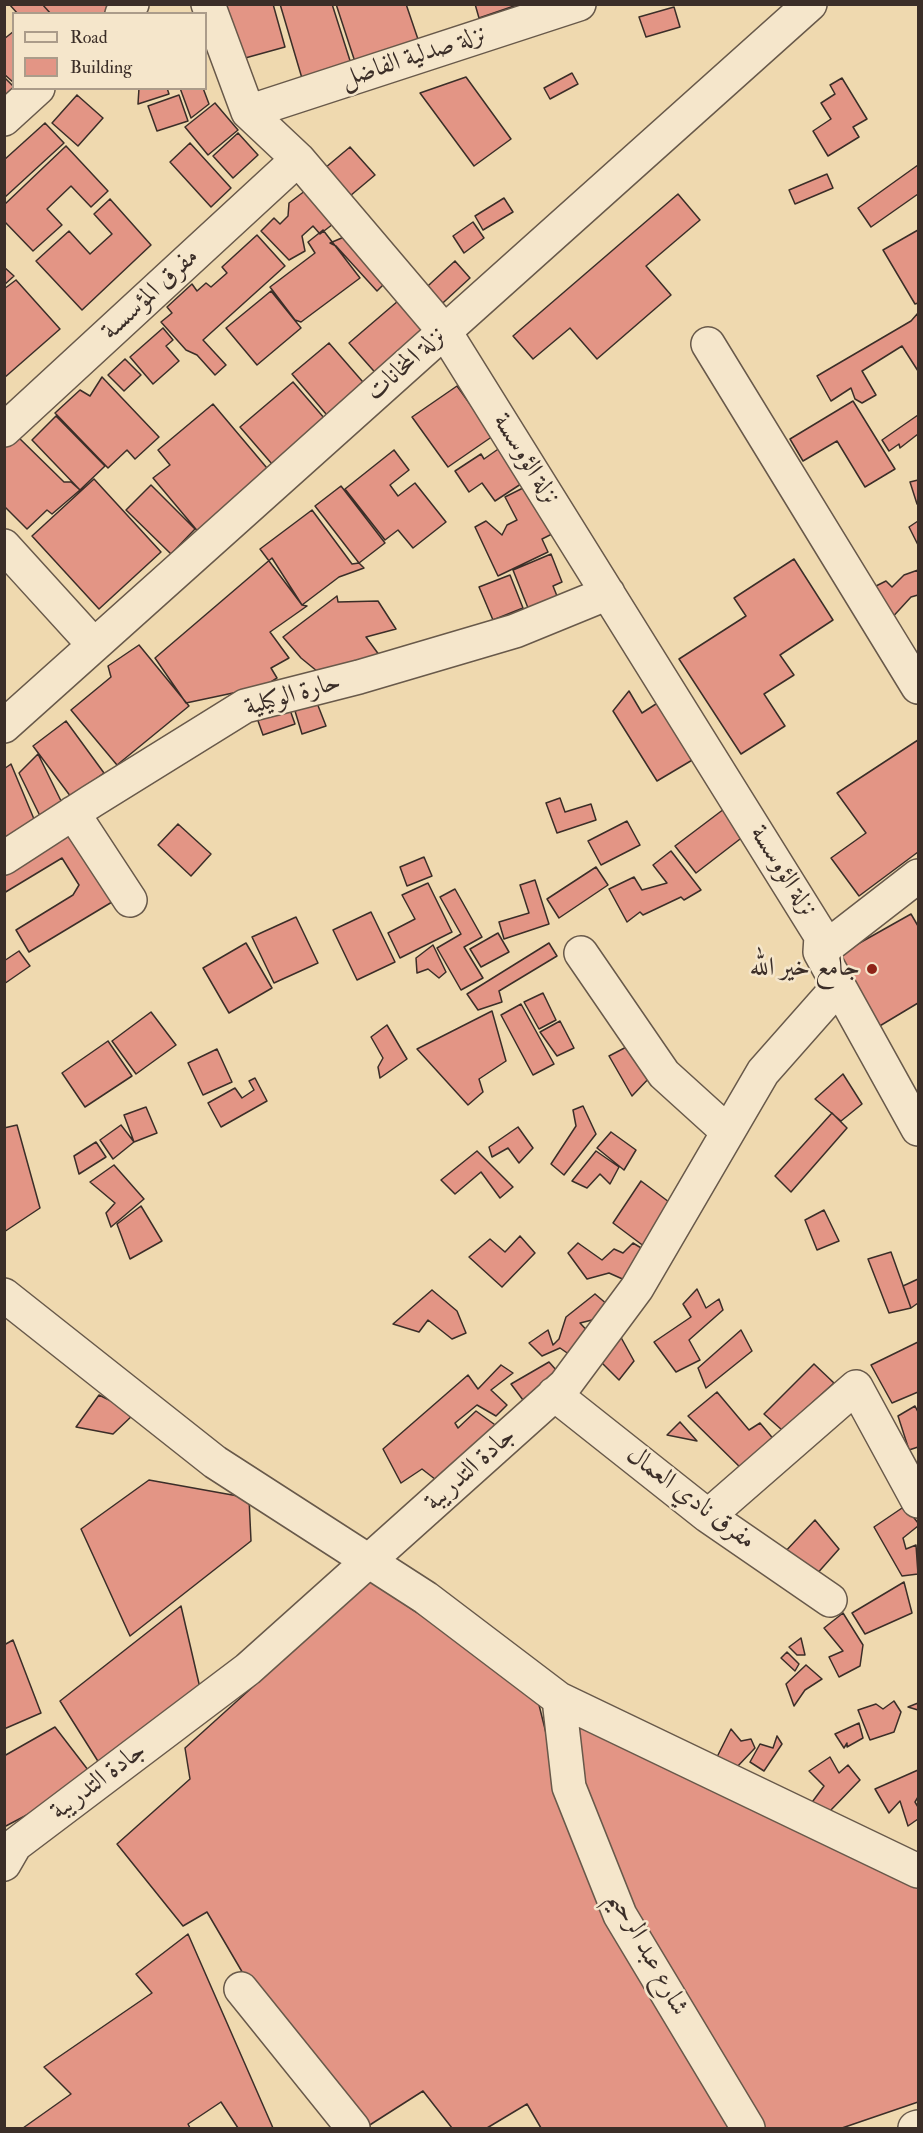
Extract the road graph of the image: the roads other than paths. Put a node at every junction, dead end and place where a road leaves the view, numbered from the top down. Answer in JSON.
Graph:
{"nodes":[{"id":1,"x":208,"y":4,"type":"edge"},
{"id":2,"x":579,"y":4,"type":"edge"},
{"id":3,"x":810,"y":4,"type":"edge"},
{"id":4,"x":36,"y":90,"type":"edge"},
{"id":5,"x":248,"y":112,"type":"junction"},
{"id":6,"x":4,"y":118,"type":"edge"},
{"id":7,"x":298,"y":159,"type":"junction"},
{"id":8,"x":445,"y":332,"type":"junction"},
{"id":9,"x":708,"y":344,"type":"dead end"},
{"id":10,"x":4,"y":430,"type":"edge"},
{"id":11,"x":4,"y":546,"type":"edge"},
{"id":12,"x":608,"y":593,"type":"junction"},
{"id":13,"x":94,"y":645,"type":"junction"},
{"id":14,"x":918,"y":687,"type":"edge"},
{"id":15,"x":4,"y":726,"type":"edge"},
{"id":16,"x":73,"y":813,"type":"junction"},
{"id":17,"x":4,"y":858,"type":"edge"},
{"id":18,"x":918,"y":876,"type":"edge"},
{"id":19,"x":130,"y":900,"type":"dead end"},
{"id":20,"x":821,"y":944,"type":"junction"},
{"id":21,"x":581,"y":952,"type":"dead end"},
{"id":22,"x":839,"y":986,"type":"junction"},
{"id":23,"x":915,"y":1114,"type":"edge"},
{"id":24,"x":728,"y":1132,"type":"junction"},
{"id":25,"x":4,"y":1295,"type":"edge"},
{"id":26,"x":554,"y":1394,"type":"junction"},
{"id":27,"x":918,"y":1501,"type":"edge"},
{"id":28,"x":708,"y":1516,"type":"junction"},
{"id":29,"x":369,"y":1561,"type":"junction"},
{"id":30,"x":830,"y":1600,"type":"dead end"},
{"id":31,"x":559,"y":1699,"type":"junction"},
{"id":32,"x":4,"y":1864,"type":"edge"},
{"id":33,"x":918,"y":1871,"type":"edge"},
{"id":34,"x":241,"y":1989,"type":"dead end"},
{"id":35,"x":353,"y":2128,"type":"edge"},
{"id":36,"x":748,"y":2128,"type":"edge"}],
"edges":[{"from":1,"to":5,"type":"street","name":"نزلة الؤوسسة"},
{"from":2,"to":5,"type":"street","name":"نزلة صدلية الفاضل"},
{"from":3,"to":8,"type":"street","name":"نزلة المخانات"},
{"from":4,"to":6,"type":"street"},
{"from":5,"to":7,"type":"street","name":"نزلة الؤوسسة"},
{"from":7,"to":8,"type":"street","name":"نزلة الؤوسسة"},
{"from":7,"to":10,"type":"street","name":"مفرق المؤسسىة"},
{"from":8,"to":12,"type":"street","name":"نزلة الؤوسسة"},
{"from":8,"to":13,"type":"street","name":"نزلة المخانات"},
{"from":9,"to":14,"type":"street"},
{"from":11,"to":13,"type":"street"},
{"from":12,"to":16,"type":"street","name":"حارة الوكيلية"},
{"from":12,"to":20,"type":"street","name":"نزلة الؤوسسة"},
{"from":13,"to":15,"type":"street","name":"نزلة المخانات"},
{"from":16,"to":17,"type":"street","name":"حارة الوكيلية"},
{"from":16,"to":19,"type":"street"},
{"from":18,"to":20,"type":"street"},
{"from":20,"to":22,"type":"street","name":"نزلة الؤوسسة"},
{"from":21,"to":24,"type":"street"},
{"from":22,"to":23,"type":"street","name":"نزلة الؤوسسة"},
{"from":22,"to":24,"type":"street","name":"جادة التدريبة"},
{"from":24,"to":26,"type":"street","name":"جادة التدريبة"},
{"from":25,"to":29,"type":"street"},
{"from":26,"to":28,"type":"street","name":"مفرق نادي العمال"},
{"from":26,"to":29,"type":"street","name":"جادة التدريبة"},
{"from":27,"to":28,"type":"street"},
{"from":28,"to":30,"type":"street","name":"مفرق نادي العمال"},
{"from":29,"to":31,"type":"street"},
{"from":29,"to":32,"type":"street","name":"جادة التدريبة"},
{"from":31,"to":33,"type":"street"},
{"from":31,"to":36,"type":"street","name":"شارع عبد الرحيم"},
{"from":34,"to":35,"type":"street"}]}
